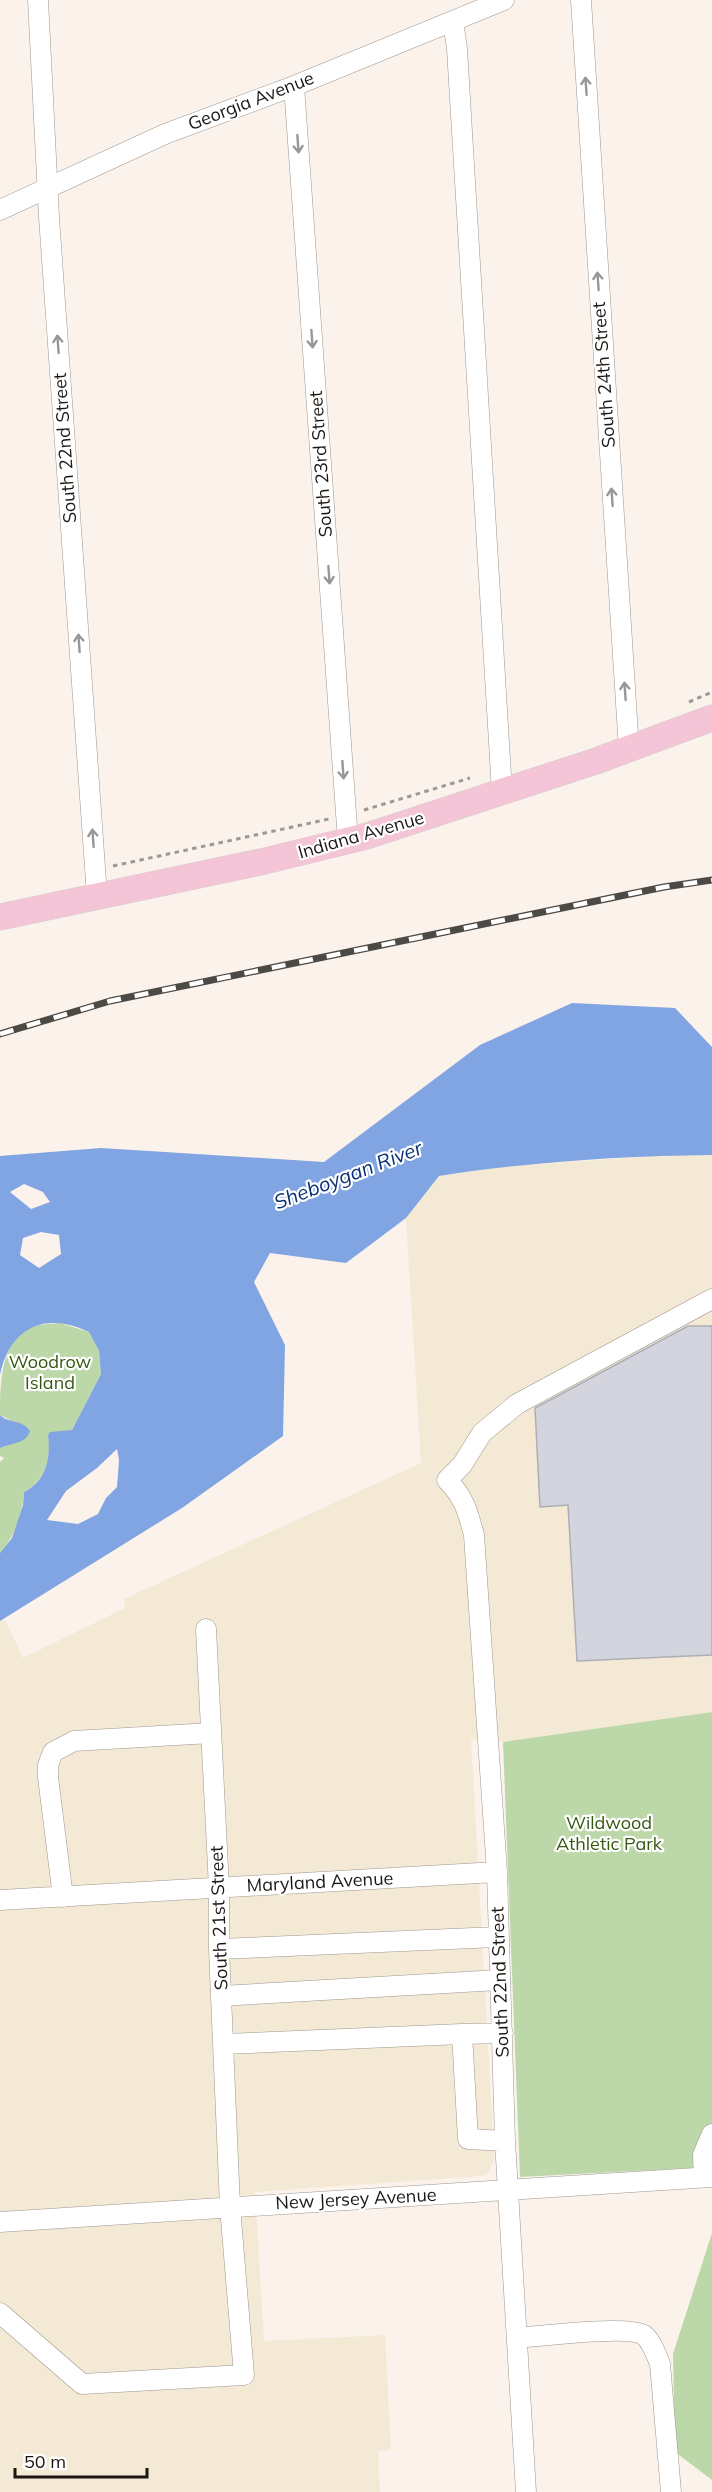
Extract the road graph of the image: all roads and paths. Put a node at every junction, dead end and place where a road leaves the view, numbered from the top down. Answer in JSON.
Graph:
{"nodes":[{"id":1,"x":38,"y":0,"type":"edge"},
{"id":2,"x":504,"y":0,"type":"edge"},
{"id":3,"x":581,"y":0,"type":"edge"},
{"id":4,"x":453,"y":21,"type":"junction"},
{"id":5,"x":294,"y":86,"type":"junction"},
{"id":6,"x":47,"y":187,"type":"junction"},
{"id":7,"x":0,"y":210,"type":"edge"},
{"id":8,"x":712,"y":718,"type":"edge"},
{"id":9,"x":629,"y":750,"type":"junction"},
{"id":10,"x":500,"y":780,"type":"junction"},
{"id":11,"x":346,"y":815,"type":"junction"},
{"id":12,"x":348,"y":841,"type":"junction"},
{"id":13,"x":95,"y":870,"type":"junction"},
{"id":14,"x":97,"y":896,"type":"junction"},
{"id":15,"x":0,"y":917,"type":"edge"},
{"id":16,"x":712,"y":1299,"type":"edge"},
{"id":17,"x":206,"y":1629,"type":"dead end"},
{"id":18,"x":211,"y":1733,"type":"junction"},
{"id":19,"x":497,"y":1872,"type":"junction"},
{"id":20,"x":219,"y":1888,"type":"junction"},
{"id":21,"x":63,"y":1897,"type":"junction"},
{"id":22,"x":0,"y":1900,"type":"edge"},
{"id":23,"x":497,"y":1937,"type":"junction"},
{"id":24,"x":219,"y":1949,"type":"junction"},
{"id":25,"x":499,"y":1980,"type":"junction"},
{"id":26,"x":221,"y":1996,"type":"junction"},
{"id":27,"x":503,"y":2033,"type":"junction"},
{"id":28,"x":462,"y":2034,"type":"junction"},
{"id":29,"x":224,"y":2044,"type":"junction"},
{"id":30,"x":712,"y":2134,"type":"edge"},
{"id":31,"x":505,"y":2141,"type":"junction"},
{"id":32,"x":708,"y":2177,"type":"edge"},
{"id":33,"x":508,"y":2190,"type":"junction"},
{"id":34,"x":230,"y":2207,"type":"junction"},
{"id":35,"x":0,"y":2222,"type":"edge"},
{"id":36,"x":0,"y":2313,"type":"edge"},
{"id":37,"x":517,"y":2338,"type":"junction"},
{"id":38,"x":525,"y":2492,"type":"edge"},
{"id":39,"x":671,"y":2492,"type":"edge"}],
"edges":[{"from":1,"to":6,"type":"street","name":"South 22nd Street"},
{"from":2,"to":4,"type":"street","name":"Georgia Avenue"},
{"from":9,"to":3,"type":"street","name":"South 24th Street","one_way":true},
{"from":4,"to":5,"type":"street","name":"Georgia Avenue"},
{"from":4,"to":10,"type":"street"},
{"from":5,"to":6,"type":"street","name":"Georgia Avenue"},
{"from":5,"to":11,"type":"street","name":"South 23rd Street","one_way":true},
{"from":6,"to":7,"type":"street","name":"Georgia Avenue"},
{"from":13,"to":6,"type":"street","name":"South 22nd Street","one_way":true},
{"from":8,"to":9,"type":"main road","name":"Indiana Avenue"},
{"from":9,"to":10,"type":"main road","name":"Indiana Avenue"},
{"from":10,"to":11,"type":"path"},
{"from":10,"to":12,"type":"main road","name":"Indiana Avenue"},
{"from":11,"to":12,"type":"street","name":"South 23rd Street"},
{"from":11,"to":13,"type":"path"},
{"from":12,"to":14,"type":"main road","name":"Indiana Avenue"},
{"from":13,"to":14,"type":"street","name":"South 22nd Street"},
{"from":14,"to":15,"type":"main road","name":"Indiana Avenue"},
{"from":16,"to":19,"type":"street","name":"South 22nd Street"},
{"from":17,"to":18,"type":"street","name":"South 21st Street"},
{"from":18,"to":20,"type":"street","name":"South 21st Street"},
{"from":18,"to":21,"type":"street"},
{"from":19,"to":20,"type":"street","name":"Maryland Avenue"},
{"from":19,"to":23,"type":"street","name":"South 22nd Street"},
{"from":20,"to":21,"type":"street","name":"Maryland Avenue"},
{"from":20,"to":24,"type":"street","name":"South 21st Street"},
{"from":21,"to":22,"type":"street","name":"Maryland Avenue"},
{"from":23,"to":24,"type":"street"},
{"from":23,"to":25,"type":"street","name":"South 22nd Street"},
{"from":24,"to":26,"type":"street","name":"South 21st Street"},
{"from":25,"to":26,"type":"street"},
{"from":25,"to":27,"type":"street","name":"South 22nd Street"},
{"from":26,"to":29,"type":"street","name":"South 21st Street"},
{"from":27,"to":28,"type":"street"},
{"from":27,"to":31,"type":"street","name":"South 22nd Street"},
{"from":28,"to":29,"type":"street"},
{"from":28,"to":31,"type":"street"},
{"from":29,"to":34,"type":"street","name":"South 21st Street"},
{"from":30,"to":32,"type":"street"},
{"from":31,"to":33,"type":"street","name":"South 22nd Street"},
{"from":32,"to":33,"type":"street","name":"New Jersey Avenue"},
{"from":33,"to":34,"type":"street","name":"New Jersey Avenue"},
{"from":33,"to":37,"type":"street","name":"South 22nd Street"},
{"from":34,"to":35,"type":"street","name":"New Jersey Avenue"},
{"from":34,"to":36,"type":"street","name":"South 21st Street"},
{"from":37,"to":38,"type":"street","name":"South 22nd Street"},
{"from":37,"to":39,"type":"street"}]}
